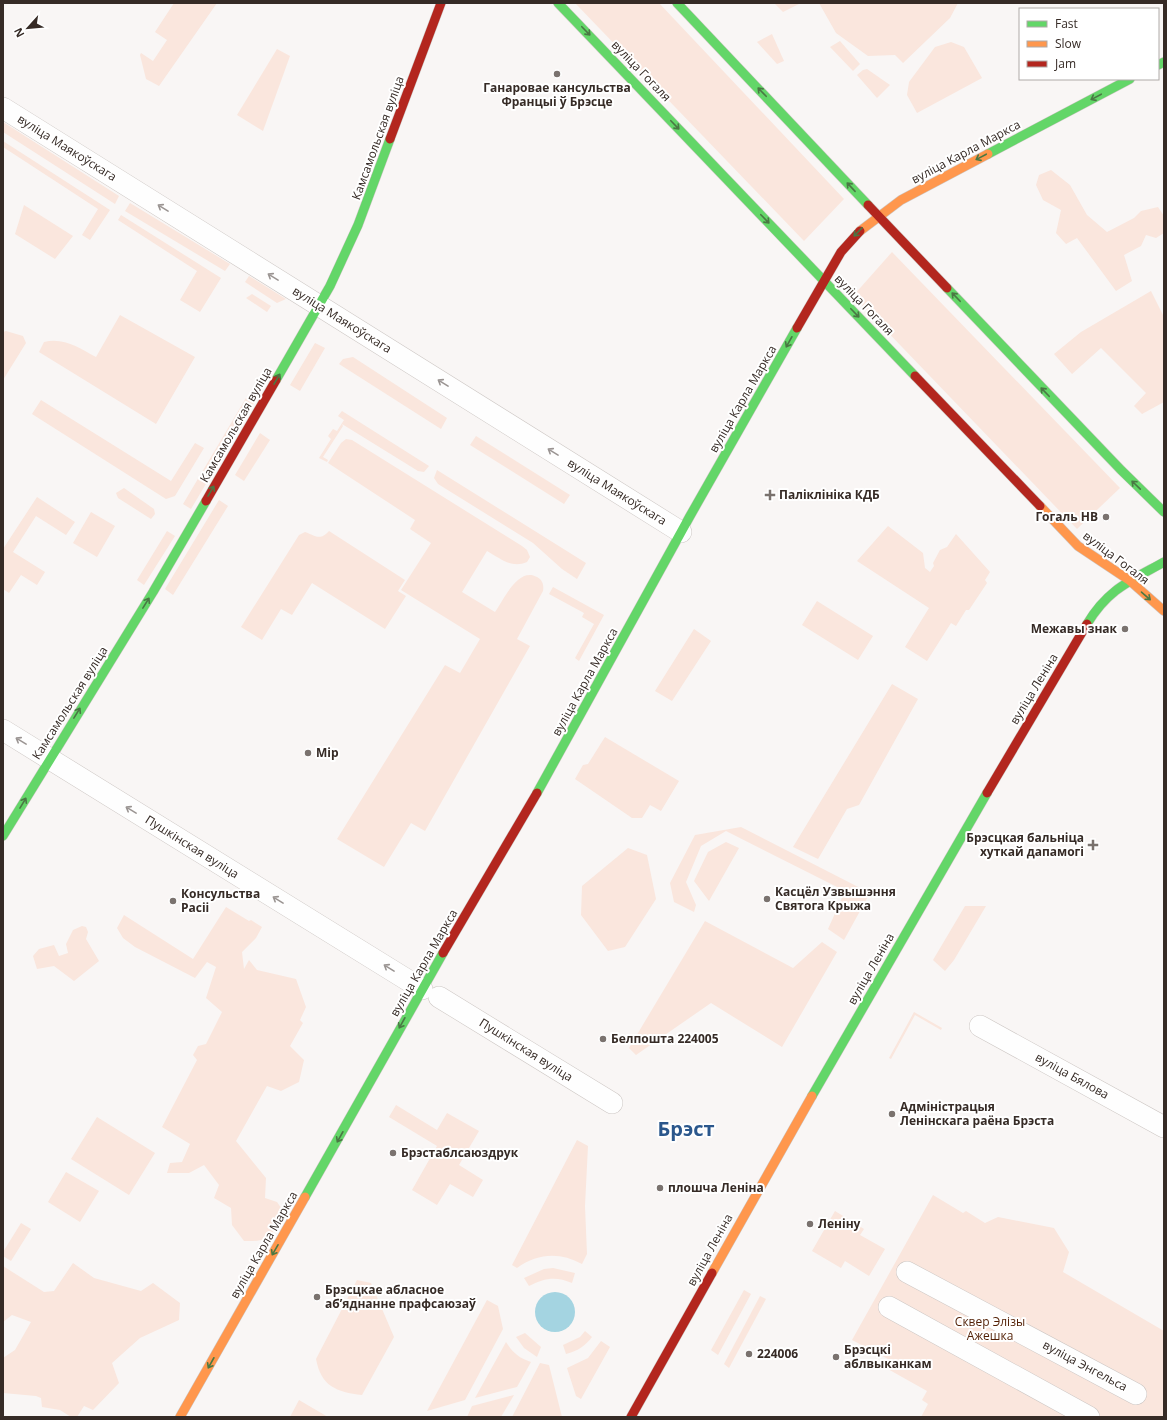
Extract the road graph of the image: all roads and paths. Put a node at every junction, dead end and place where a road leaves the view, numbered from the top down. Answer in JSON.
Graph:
{"nodes":[{"id":1,"x":441,"y":3,"type":"edge"},
{"id":2,"x":558,"y":3,"type":"edge"},
{"id":3,"x":677,"y":3,"type":"edge"},
{"id":4,"x":1128,"y":80,"type":"edge"},
{"id":5,"x":3,"y":108,"type":"edge"},
{"id":6,"x":878,"y":215,"type":"junction"},
{"id":7,"x":824,"y":281,"type":"junction"},
{"id":8,"x":320,"y":306,"type":"junction"},
{"id":9,"x":1164,"y":512,"type":"edge"},
{"id":10,"x":682,"y":532,"type":"junction"},
{"id":11,"x":1164,"y":562,"type":"edge"},
{"id":12,"x":1129,"y":580,"type":"junction"},
{"id":13,"x":1164,"y":611,"type":"edge"},
{"id":14,"x":3,"y":730,"type":"edge"},
{"id":15,"x":49,"y":759,"type":"junction"},
{"id":16,"x":3,"y":836,"type":"edge"},
{"id":17,"x":430,"y":993,"type":"junction"},
{"id":18,"x":980,"y":1026,"type":"dead end"},
{"id":19,"x":612,"y":1103,"type":"dead end"},
{"id":20,"x":1164,"y":1127,"type":"edge"},
{"id":21,"x":907,"y":1272,"type":"dead end"},
{"id":22,"x":889,"y":1307,"type":"dead end"},
{"id":23,"x":1136,"y":1394,"type":"dead end"},
{"id":24,"x":180,"y":1417,"type":"edge"},
{"id":25,"x":631,"y":1417,"type":"edge"},
{"id":26,"x":1089,"y":1417,"type":"edge"}],
"edges":[{"from":1,"to":8,"type":"main road","name":"Камсамольская вуліца"},
{"from":2,"to":7,"type":"main road","name":"вуліца Гогаля","one_way":true},
{"from":6,"to":3,"type":"main road","one_way":true},
{"from":4,"to":6,"type":"main road","name":"вуліца Карла Маркса","one_way":true},
{"from":8,"to":5,"type":"street","name":"вуліца Маякоўскага","one_way":true},
{"from":6,"to":7,"type":"main road","name":"вуліца Карла Маркса","one_way":true},
{"from":9,"to":6,"type":"main road","one_way":true},
{"from":7,"to":10,"type":"main road","name":"вуліца Карла Маркса","one_way":true},
{"from":7,"to":12,"type":"main road","name":"вуліца Гогаля","one_way":true},
{"from":10,"to":8,"type":"street","name":"вуліца Маякоўскага","one_way":true},
{"from":15,"to":8,"type":"main road","name":"Камсамольская вуліца","one_way":true},
{"from":10,"to":17,"type":"main road","name":"вуліца Карла Маркса"},
{"from":11,"to":12,"type":"main road","name":"вуліца Леніна"},
{"from":12,"to":13,"type":"main road","name":"вуліца Гогаля","one_way":true},
{"from":12,"to":25,"type":"main road","name":"вуліца Леніна"},
{"from":15,"to":14,"type":"street","name":"Пушкінская вуліца","one_way":true},
{"from":16,"to":15,"type":"main road","name":"Камсамольская вуліца","one_way":true},
{"from":17,"to":15,"type":"street","name":"Пушкінская вуліца","one_way":true},
{"from":17,"to":19,"type":"street","name":"Пушкінская вуліца"},
{"from":17,"to":24,"type":"main road","name":"вуліца Карла Маркса","one_way":true},
{"from":18,"to":20,"type":"street","name":"вуліца Бялова"},
{"from":21,"to":23,"type":"street","name":"вуліца Энгельса"},
{"from":22,"to":26,"type":"street"}]}
